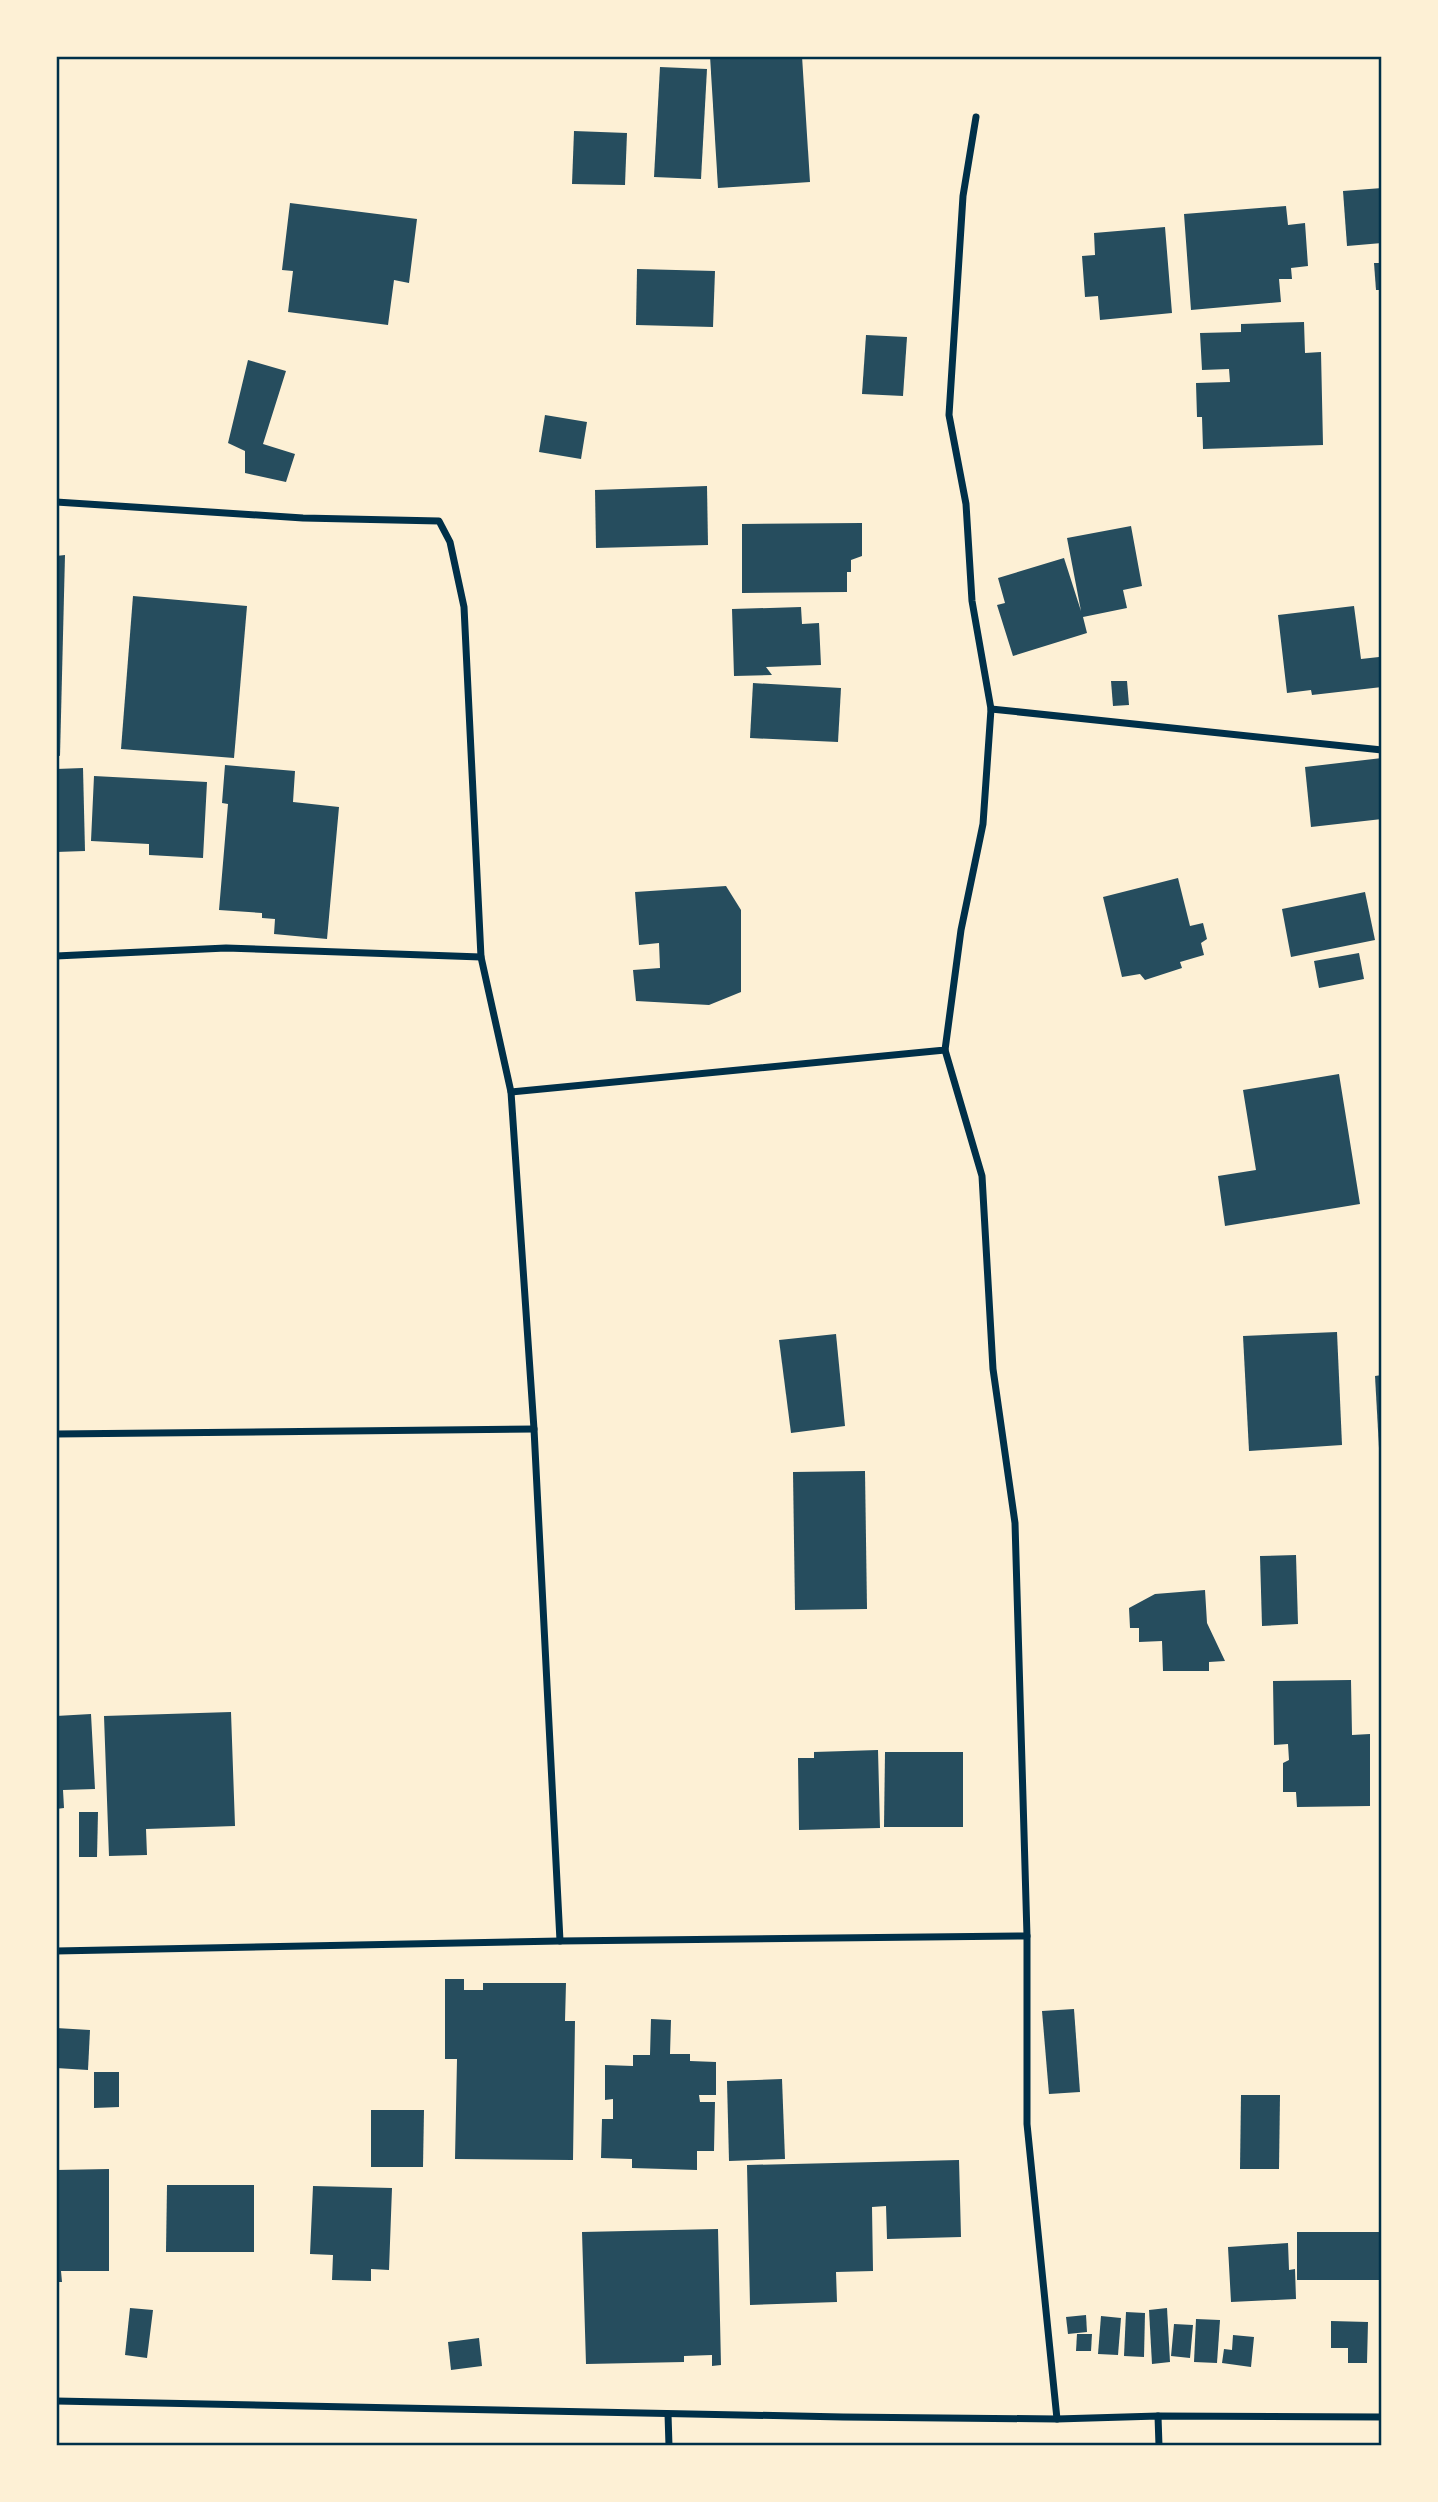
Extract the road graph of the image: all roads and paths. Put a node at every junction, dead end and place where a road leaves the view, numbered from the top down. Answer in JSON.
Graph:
{"nodes":[{"id":1,"x":976,"y":117,"type":"dead end"},
{"id":2,"x":56,"y":502,"type":"edge"},
{"id":3,"x":991,"y":709,"type":"junction"},
{"id":4,"x":1382,"y":750,"type":"edge"},
{"id":5,"x":56,"y":956,"type":"edge"},
{"id":6,"x":481,"y":957,"type":"junction"},
{"id":7,"x":945,"y":1050,"type":"junction"},
{"id":8,"x":511,"y":1092,"type":"junction"},
{"id":9,"x":534,"y":1429,"type":"junction"},
{"id":10,"x":56,"y":1434,"type":"edge"},
{"id":11,"x":1027,"y":1936,"type":"junction"},
{"id":12,"x":560,"y":1941,"type":"junction"},
{"id":13,"x":56,"y":1951,"type":"edge"},
{"id":14,"x":56,"y":2402,"type":"edge"},
{"id":15,"x":668,"y":2414,"type":"junction"},
{"id":16,"x":1158,"y":2416,"type":"junction"},
{"id":17,"x":1382,"y":2417,"type":"edge"},
{"id":18,"x":1057,"y":2419,"type":"junction"},
{"id":19,"x":669,"y":2446,"type":"edge"},
{"id":20,"x":1159,"y":2446,"type":"edge"}],
"edges":[{"from":1,"to":3,"type":"street"},
{"from":2,"to":6,"type":"street"},
{"from":3,"to":4,"type":"street"},
{"from":3,"to":7,"type":"street"},
{"from":5,"to":6,"type":"street"},
{"from":6,"to":8,"type":"street"},
{"from":7,"to":8,"type":"street"},
{"from":7,"to":11,"type":"street"},
{"from":8,"to":9,"type":"street"},
{"from":9,"to":10,"type":"street"},
{"from":9,"to":12,"type":"street"},
{"from":11,"to":12,"type":"street"},
{"from":11,"to":18,"type":"street"},
{"from":12,"to":13,"type":"street"},
{"from":14,"to":15,"type":"street"},
{"from":15,"to":18,"type":"street"},
{"from":15,"to":19,"type":"street"},
{"from":16,"to":17,"type":"street"},
{"from":16,"to":18,"type":"street"},
{"from":16,"to":20,"type":"street"}]}
